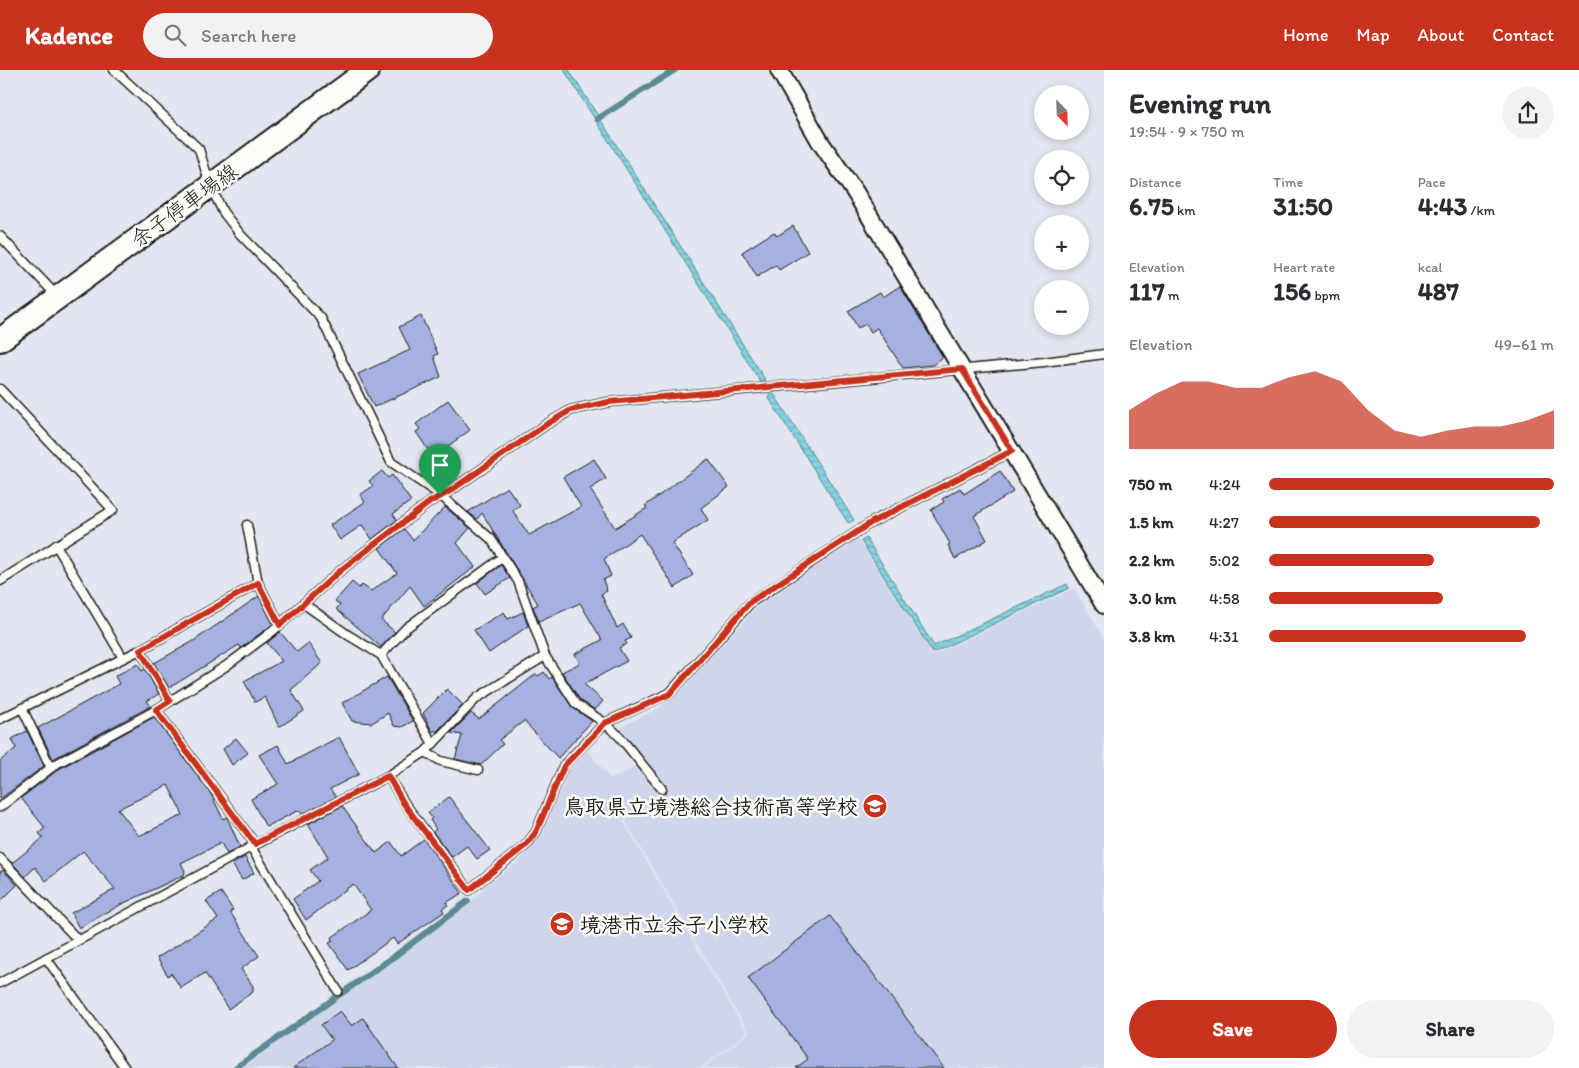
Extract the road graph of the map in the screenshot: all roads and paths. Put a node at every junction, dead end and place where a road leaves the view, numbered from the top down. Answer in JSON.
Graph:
{"nodes":[{"id":1,"x":114,"y":70,"type":"edge"},
{"id":2,"x":368,"y":70,"type":"edge"},
{"id":3,"x":779,"y":70,"type":"edge"},
{"id":4,"x":210,"y":185,"type":"junction"},
{"id":5,"x":0,"y":236,"type":"edge"},
{"id":6,"x":58,"y":298,"type":"junction"},
{"id":7,"x":0,"y":340,"type":"edge"},
{"id":8,"x":1104,"y":354,"type":"edge"},
{"id":9,"x":962,"y":369,"type":"junction"},
{"id":10,"x":0,"y":389,"type":"edge"},
{"id":11,"x":1012,"y":451,"type":"junction"},
{"id":12,"x":440,"y":495,"type":"junction"},
{"id":13,"x":247,"y":525,"type":"dead end"},
{"id":14,"x":56,"y":545,"type":"junction"},
{"id":15,"x":503,"y":557,"type":"junction"},
{"id":16,"x":0,"y":580,"type":"edge"},
{"id":17,"x":258,"y":583,"type":"junction"},
{"id":18,"x":304,"y":604,"type":"junction"},
{"id":19,"x":1104,"y":605,"type":"edge"},
{"id":20,"x":280,"y":625,"type":"junction"},
{"id":21,"x":140,"y":650,"type":"junction"},
{"id":22,"x":382,"y":655,"type":"junction"},
{"id":23,"x":545,"y":656,"type":"junction"},
{"id":24,"x":124,"y":658,"type":"junction"},
{"id":25,"x":170,"y":701,"type":"junction"},
{"id":26,"x":22,"y":708,"type":"junction"},
{"id":27,"x":156,"y":710,"type":"junction"},
{"id":28,"x":0,"y":719,"type":"edge"},
{"id":29,"x":605,"y":723,"type":"junction"},
{"id":30,"x":433,"y":744,"type":"junction"},
{"id":31,"x":425,"y":752,"type":"junction"},
{"id":32,"x":51,"y":768,"type":"junction"},
{"id":33,"x":478,"y":770,"type":"dead end"},
{"id":34,"x":388,"y":776,"type":"junction"},
{"id":35,"x":662,"y":789,"type":"dead end"},
{"id":36,"x":0,"y":807,"type":"edge"},
{"id":37,"x":253,"y":846,"type":"junction"},
{"id":38,"x":0,"y":858,"type":"edge"},
{"id":39,"x":78,"y":940,"type":"junction"},
{"id":40,"x":46,"y":958,"type":"junction"},
{"id":41,"x":0,"y":983,"type":"edge"},
{"id":42,"x":338,"y":991,"type":"dead end"},
{"id":43,"x":124,"y":1068,"type":"edge"}],
"edges":[{"from":1,"to":4,"type":"lane"},
{"from":2,"to":4,"type":"main road","name":"余子停車場線"},
{"from":3,"to":9,"type":"street"},
{"from":4,"to":6,"type":"main road","name":"余子停車場線"},
{"from":4,"to":12,"type":"lane"},
{"from":5,"to":6,"type":"lane"},
{"from":6,"to":7,"type":"main road","name":"余子停車場線"},
{"from":8,"to":9,"type":"lane"},
{"from":9,"to":11,"type":"street"},
{"from":9,"to":12,"type":"lane"},
{"from":10,"to":14,"type":"lane"},
{"from":11,"to":19,"type":"street"},
{"from":11,"to":29,"type":"lane"},
{"from":12,"to":15,"type":"lane"},
{"from":12,"to":18,"type":"lane"},
{"from":13,"to":17,"type":"lane"},
{"from":14,"to":16,"type":"lane"},
{"from":14,"to":24,"type":"lane"},
{"from":15,"to":22,"type":"lane"},
{"from":15,"to":23,"type":"lane"},
{"from":17,"to":20,"type":"lane"},
{"from":17,"to":21,"type":"lane"},
{"from":18,"to":20,"type":"lane"},
{"from":18,"to":22,"type":"lane"},
{"from":20,"to":25,"type":"lane"},
{"from":21,"to":24,"type":"lane"},
{"from":21,"to":25,"type":"lane"},
{"from":22,"to":30,"type":"lane"},
{"from":23,"to":29,"type":"lane"},
{"from":23,"to":30,"type":"lane"},
{"from":24,"to":26,"type":"lane"},
{"from":25,"to":27,"type":"lane"},
{"from":26,"to":28,"type":"lane"},
{"from":26,"to":32,"type":"lane"},
{"from":27,"to":32,"type":"lane"},
{"from":27,"to":37,"type":"lane"},
{"from":29,"to":34,"type":"lane"},
{"from":29,"to":35,"type":"lane"},
{"from":30,"to":31,"type":"lane"},
{"from":31,"to":33,"type":"lane"},
{"from":31,"to":34,"type":"lane"},
{"from":32,"to":36,"type":"lane"},
{"from":34,"to":37,"type":"lane"},
{"from":37,"to":39,"type":"lane"},
{"from":37,"to":42,"type":"lane"},
{"from":38,"to":39,"type":"lane"},
{"from":39,"to":40,"type":"lane"},
{"from":40,"to":41,"type":"lane"},
{"from":40,"to":43,"type":"lane"}]}
